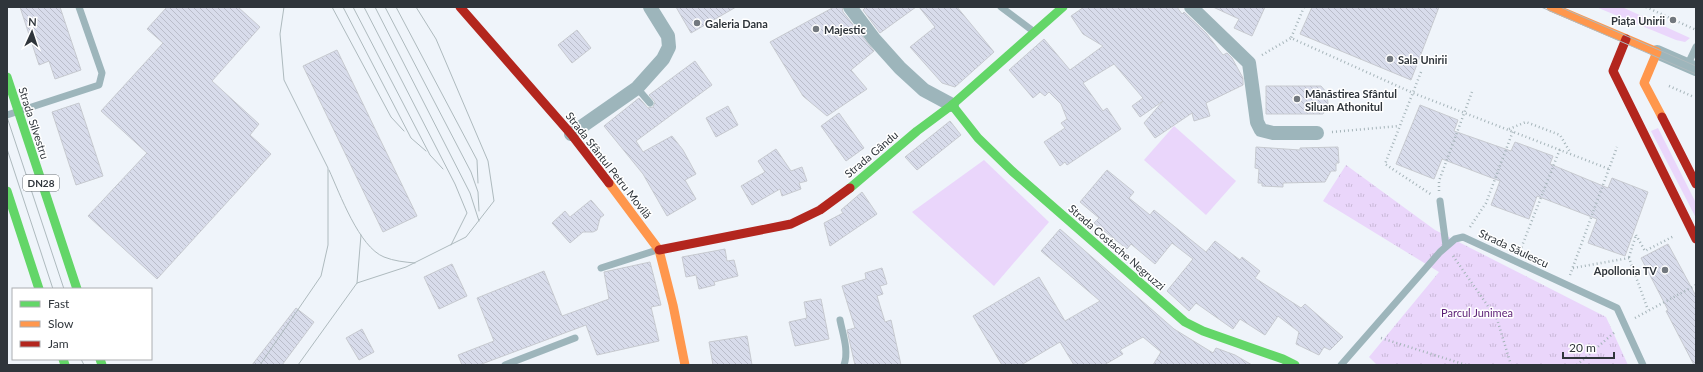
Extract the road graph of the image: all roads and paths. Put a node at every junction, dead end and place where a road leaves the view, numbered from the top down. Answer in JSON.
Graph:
{"nodes":[{"id":1,"x":80,"y":7,"type":"edge"},
{"id":2,"x":460,"y":7,"type":"edge"},
{"id":3,"x":650,"y":7,"type":"edge"},
{"id":4,"x":850,"y":7,"type":"edge"},
{"id":5,"x":1001,"y":7,"type":"edge"},
{"id":6,"x":1063,"y":7,"type":"edge"},
{"id":7,"x":1191,"y":7,"type":"edge"},
{"id":8,"x":1304,"y":7,"type":"edge"},
{"id":9,"x":1551,"y":7,"type":"edge"},
{"id":10,"x":1646,"y":7,"type":"edge"},
{"id":11,"x":1696,"y":30,"type":"edge"},
{"id":12,"x":1034,"y":32,"type":"junction"},
{"id":13,"x":1290,"y":38,"type":"junction"},
{"id":14,"x":1626,"y":39,"type":"junction"},
{"id":15,"x":1696,"y":48,"type":"edge"},
{"id":16,"x":1657,"y":52,"type":"junction"},
{"id":17,"x":1249,"y":63,"type":"junction"},
{"id":18,"x":1692,"y":67,"type":"edge"},
{"id":19,"x":1421,"y":72,"type":"dead end"},
{"id":20,"x":7,"y":78,"type":"edge"},
{"id":21,"x":1669,"y":86,"type":"dead end"},
{"id":22,"x":637,"y":88,"type":"junction"},
{"id":23,"x":1472,"y":92,"type":"dead end"},
{"id":24,"x":1413,"y":93,"type":"junction"},
{"id":25,"x":1694,"y":97,"type":"dead end"},
{"id":26,"x":650,"y":103,"type":"dead end"},
{"id":27,"x":952,"y":105,"type":"junction"},
{"id":28,"x":18,"y":111,"type":"junction"},
{"id":29,"x":1465,"y":113,"type":"junction"},
{"id":30,"x":7,"y":115,"type":"edge"},
{"id":31,"x":1399,"y":126,"type":"junction"},
{"id":32,"x":1509,"y":130,"type":"junction"},
{"id":33,"x":1513,"y":131,"type":"junction"},
{"id":34,"x":571,"y":134,"type":"junction"},
{"id":35,"x":1317,"y":134,"type":"joint"},
{"id":36,"x":1617,"y":148,"type":"dead end"},
{"id":37,"x":1560,"y":149,"type":"junction"},
{"id":38,"x":1570,"y":154,"type":"junction"},
{"id":39,"x":1609,"y":169,"type":"junction"},
{"id":40,"x":1438,"y":181,"type":"dead end"},
{"id":41,"x":1696,"y":184,"type":"edge"},
{"id":42,"x":7,"y":191,"type":"edge"},
{"id":43,"x":1440,"y":201,"type":"joint"},
{"id":44,"x":1674,"y":236,"type":"dead end"},
{"id":45,"x":1463,"y":237,"type":"junction"},
{"id":46,"x":1696,"y":239,"type":"edge"},
{"id":47,"x":1446,"y":246,"type":"junction"},
{"id":48,"x":659,"y":250,"type":"junction"},
{"id":49,"x":1629,"y":258,"type":"junction"},
{"id":50,"x":1516,"y":261,"type":"junction"},
{"id":51,"x":601,"y":268,"type":"dead end"},
{"id":52,"x":1573,"y":268,"type":"junction"},
{"id":53,"x":1566,"y":285,"type":"junction"},
{"id":54,"x":1696,"y":285,"type":"edge"},
{"id":55,"x":39,"y":288,"type":"edge"},
{"id":56,"x":77,"y":288,"type":"edge"},
{"id":57,"x":840,"y":320,"type":"dead end"},
{"id":58,"x":1624,"y":324,"type":"junction"},
{"id":59,"x":1369,"y":335,"type":"junction"},
{"id":60,"x":575,"y":338,"type":"dead end"},
{"id":61,"x":505,"y":365,"type":"edge"},
{"id":62,"x":685,"y":365,"type":"edge"},
{"id":63,"x":844,"y":365,"type":"edge"},
{"id":64,"x":1295,"y":365,"type":"edge"},
{"id":65,"x":1341,"y":365,"type":"edge"},
{"id":66,"x":1466,"y":365,"type":"edge"},
{"id":67,"x":1511,"y":365,"type":"edge"},
{"id":68,"x":1576,"y":365,"type":"edge"},
{"id":69,"x":1643,"y":365,"type":"edge"}],
"edges":[{"from":1,"to":28,"type":"lane"},
{"from":2,"to":34,"type":"street","name":"Strada Sfântul Petru Movilă"},
{"from":3,"to":22,"type":"street"},
{"from":4,"to":27,"type":"street"},
{"from":5,"to":12,"type":"lane"},
{"from":6,"to":12,"type":"street","name":"Strada Gându"},
{"from":7,"to":17,"type":"street"},
{"from":8,"to":13,"type":"path"},
{"from":9,"to":14,"type":"street"},
{"from":10,"to":11,"type":"path"},
{"from":12,"to":27,"type":"street","name":"Strada Gându"},
{"from":13,"to":17,"type":"path"},
{"from":13,"to":24,"type":"path"},
{"from":14,"to":16,"type":"street"},
{"from":14,"to":46,"type":"street"},
{"from":15,"to":18,"type":"lane"},
{"from":16,"to":18,"type":"street"},
{"from":16,"to":41,"type":"street"},
{"from":17,"to":35,"type":"street"},
{"from":19,"to":24,"type":"path"},
{"from":20,"to":28,"type":"street","name":"Strada Silvestru","number":"DN28"},
{"from":21,"to":25,"type":"path"},
{"from":22,"to":26,"type":"lane"},
{"from":22,"to":34,"type":"street"},
{"from":23,"to":29,"type":"path"},
{"from":24,"to":29,"type":"path"},
{"from":24,"to":31,"type":"path"},
{"from":27,"to":48,"type":"street","name":"Strada Gându"},
{"from":27,"to":64,"type":"street","name":"Strada Costache Negruzzi"},
{"from":28,"to":30,"type":"lane"},
{"from":28,"to":56,"type":"street","name":"Strada Silvestru","number":"DN28"},
{"from":29,"to":32,"type":"path"},
{"from":29,"to":40,"type":"path"},
{"from":31,"to":35,"type":"path"},
{"from":31,"to":43,"type":"path"},
{"from":32,"to":33,"type":"path"},
{"from":32,"to":38,"type":"path"},
{"from":33,"to":37,"type":"path"},
{"from":33,"to":45,"type":"path"},
{"from":34,"to":48,"type":"street","name":"Strada Sfântul Petru Movilă"},
{"from":36,"to":39,"type":"path"},
{"from":37,"to":38,"type":"path"},
{"from":37,"to":50,"type":"path"},
{"from":38,"to":39,"type":"path"},
{"from":39,"to":52,"type":"path"},
{"from":42,"to":55,"type":"street","number":"DN28"},
{"from":43,"to":47,"type":"lane"},
{"from":44,"to":49,"type":"path"},
{"from":45,"to":47,"type":"lane","name":"Strada Săulescu"},
{"from":45,"to":50,"type":"lane","name":"Strada Săulescu"},
{"from":47,"to":59,"type":"lane","name":"Strada Săulescu"},
{"from":47,"to":67,"type":"path"},
{"from":48,"to":51,"type":"lane"},
{"from":48,"to":62,"type":"street","name":"Strada Sfântul Petru Movilă"},
{"from":49,"to":52,"type":"path"},
{"from":49,"to":54,"type":"path"},
{"from":50,"to":53,"type":"lane","name":"Strada Săulescu"},
{"from":52,"to":53,"type":"path"},
{"from":53,"to":58,"type":"lane","name":"Strada Săulescu"},
{"from":57,"to":63,"type":"lane"},
{"from":58,"to":68,"type":"path"},
{"from":58,"to":69,"type":"lane","name":"Strada Săulescu"},
{"from":59,"to":65,"type":"lane","name":"Strada Săulescu"},
{"from":59,"to":66,"type":"path"},
{"from":60,"to":61,"type":"lane"}]}
